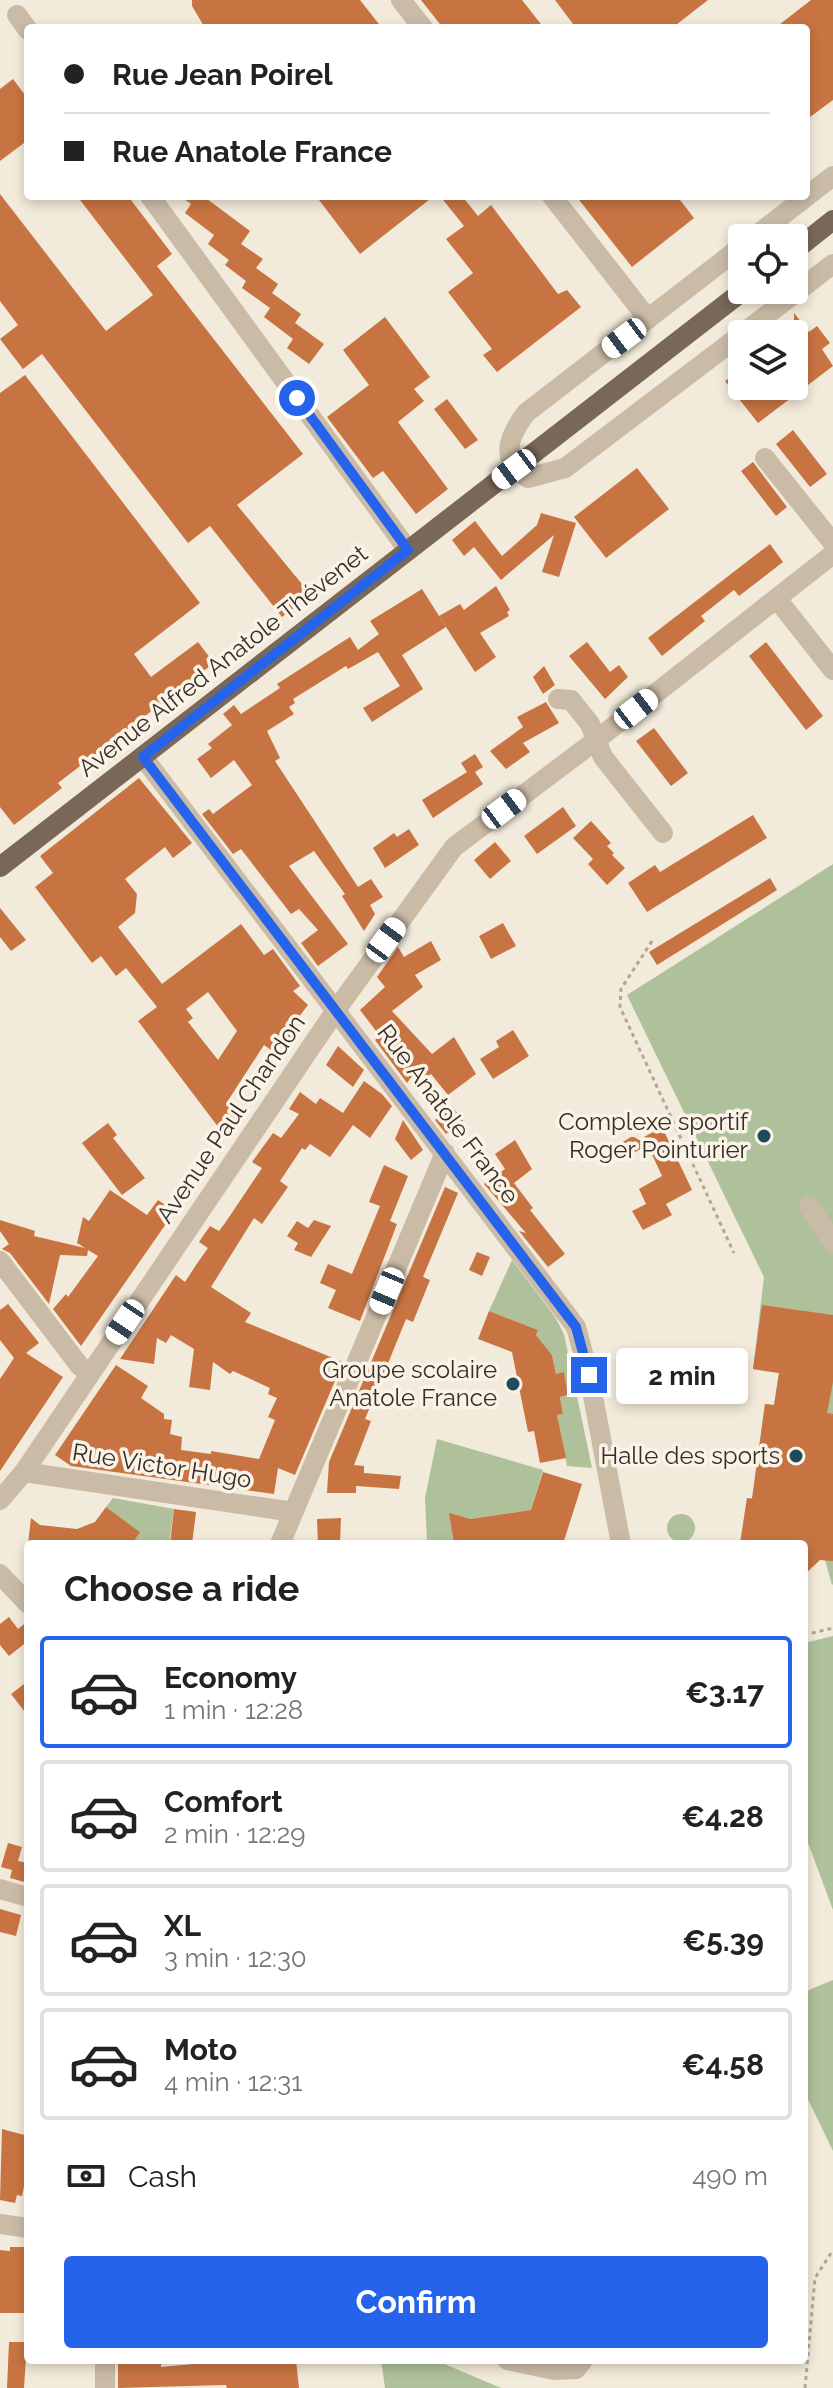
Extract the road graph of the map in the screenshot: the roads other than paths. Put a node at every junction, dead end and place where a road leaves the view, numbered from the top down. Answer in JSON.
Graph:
{"nodes":[{"id":1,"x":401,"y":0,"type":"edge"},
{"id":2,"x":420,"y":24,"type":"edge"},
{"id":3,"x":833,"y":176,"type":"edge"},
{"id":4,"x":810,"y":194,"type":"edge"},
{"id":5,"x":153,"y":200,"type":"edge"},
{"id":6,"x":555,"y":200,"type":"edge"},
{"id":7,"x":802,"y":200,"type":"edge"},
{"id":8,"x":833,"y":220,"type":"edge"},
{"id":9,"x":771,"y":224,"type":"edge"},
{"id":10,"x":808,"y":240,"type":"edge"},
{"id":11,"x":728,"y":257,"type":"edge"},
{"id":12,"x":833,"y":264,"type":"edge"},
{"id":13,"x":728,"y":302,"type":"edge"},
{"id":14,"x":648,"y":319,"type":"junction"},
{"id":15,"x":760,"y":320,"type":"edge"},
{"id":16,"x":728,"y":345,"type":"edge"},
{"id":17,"x":765,"y":458,"type":"dead end"},
{"id":18,"x":514,"y":469,"type":"junction"},
{"id":19,"x":833,"y":543,"type":"edge"},
{"id":20,"x":408,"y":550,"type":"junction"},
{"id":21,"x":833,"y":554,"type":"edge"},
{"id":22,"x":777,"y":599,"type":"junction"},
{"id":23,"x":833,"y":670,"type":"edge"},
{"id":24,"x":558,"y":699,"type":"dead end"},
{"id":25,"x":595,"y":741,"type":"junction"},
{"id":26,"x":143,"y":757,"type":"junction"},
{"id":27,"x":663,"y":833,"type":"dead end"},
{"id":28,"x":0,"y":867,"type":"edge"},
{"id":29,"x":336,"y":1010,"type":"junction"},
{"id":30,"x":445,"y":1153,"type":"junction"},
{"id":31,"x":809,"y":1206,"type":"dead end"},
{"id":32,"x":833,"y":1243,"type":"edge"},
{"id":33,"x":0,"y":1261,"type":"edge"},
{"id":34,"x":90,"y":1374,"type":"junction"},
{"id":35,"x":24,"y":1472,"type":"junction"},
{"id":36,"x":0,"y":1500,"type":"edge"},
{"id":37,"x":293,"y":1512,"type":"junction"},
{"id":38,"x":282,"y":1540,"type":"edge"},
{"id":39,"x":620,"y":1540,"type":"edge"},
{"id":40,"x":0,"y":1574,"type":"edge"},
{"id":41,"x":24,"y":1600,"type":"edge"},
{"id":42,"x":0,"y":1889,"type":"edge"},
{"id":43,"x":24,"y":1896,"type":"edge"},
{"id":44,"x":0,"y":2224,"type":"edge"},
{"id":45,"x":24,"y":2227,"type":"edge"},
{"id":46,"x":105,"y":2364,"type":"edge"},
{"id":47,"x":526,"y":2364,"type":"edge"},
{"id":48,"x":580,"y":2364,"type":"edge"},
{"id":49,"x":105,"y":2388,"type":"edge"}],
"edges":[{"from":1,"to":2,"type":"street"},
{"from":3,"to":4,"type":"street"},
{"from":5,"to":20,"type":"street"},
{"from":6,"to":14,"type":"street"},
{"from":7,"to":9,"type":"street"},
{"from":8,"to":10,"type":"main road"},
{"from":11,"to":14,"type":"street"},
{"from":12,"to":15,"type":"street"},
{"from":13,"to":18,"type":"main road","name":"Avenue Alfred Anatole Thévenet"},
{"from":14,"to":18,"type":"street"},
{"from":16,"to":18,"type":"street"},
{"from":17,"to":19,"type":"street"},
{"from":18,"to":20,"type":"main road","name":"Avenue Alfred Anatole Thévenet"},
{"from":20,"to":26,"type":"main road","name":"Avenue Alfred Anatole Thévenet"},
{"from":21,"to":22,"type":"street","name":"Avenue Paul Chandon"},
{"from":22,"to":23,"type":"street"},
{"from":22,"to":25,"type":"street","name":"Avenue Paul Chandon"},
{"from":24,"to":25,"type":"street"},
{"from":25,"to":27,"type":"street"},
{"from":25,"to":29,"type":"street","name":"Avenue Paul Chandon"},
{"from":26,"to":28,"type":"main road","name":"Avenue Alfred Anatole Thévenet"},
{"from":26,"to":29,"type":"street","name":"Rue Anatole France"},
{"from":29,"to":30,"type":"street","name":"Rue Anatole France"},
{"from":29,"to":34,"type":"street","name":"Avenue Paul Chandon"},
{"from":30,"to":37,"type":"street"},
{"from":30,"to":39,"type":"street","name":"Rue Anatole France"},
{"from":31,"to":32,"type":"street"},
{"from":33,"to":34,"type":"street"},
{"from":34,"to":35,"type":"street","name":"Avenue Paul Chandon"},
{"from":35,"to":36,"type":"street","name":"Avenue Paul Chandon"},
{"from":35,"to":37,"type":"street","name":"Rue Victor Hugo"},
{"from":37,"to":38,"type":"street"},
{"from":40,"to":41,"type":"street"},
{"from":42,"to":43,"type":"street"},
{"from":44,"to":45,"type":"street"},
{"from":46,"to":49,"type":"street"},
{"from":47,"to":48,"type":"street"}]}
